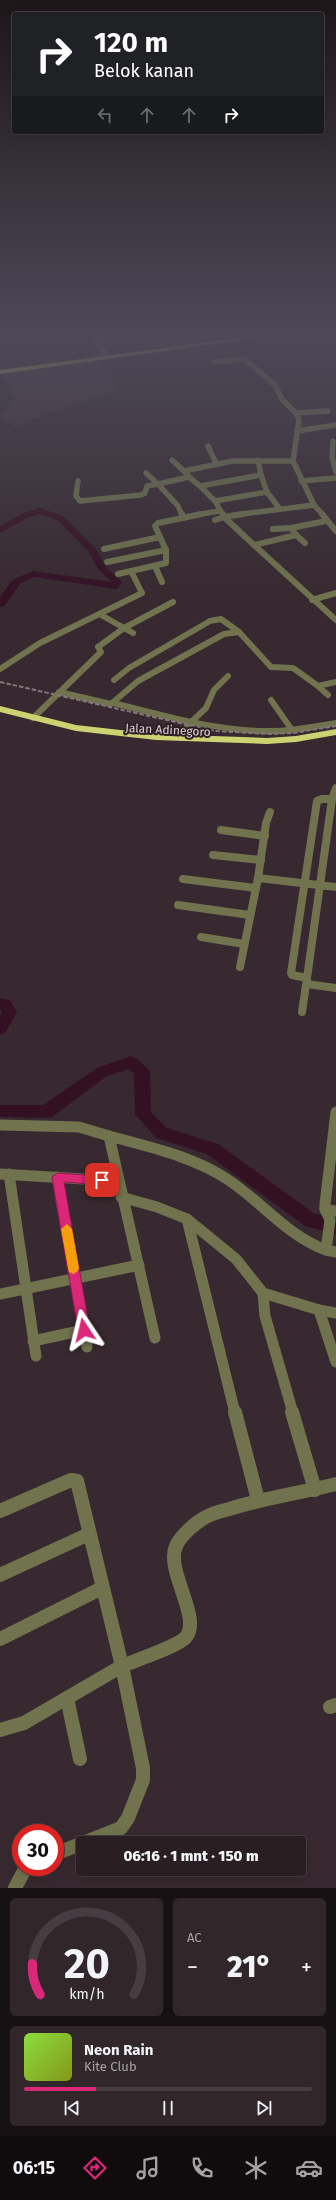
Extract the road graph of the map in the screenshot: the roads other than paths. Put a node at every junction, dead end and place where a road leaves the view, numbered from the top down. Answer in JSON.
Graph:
{"nodes":[{"id":1,"x":299,"y":422,"type":"edge"},
{"id":2,"x":333,"y":426,"type":"edge"},
{"id":3,"x":297,"y":431,"type":"junction"},
{"id":4,"x":334,"y":441,"type":"edge"},
{"id":5,"x":208,"y":446,"type":"dead end"},
{"id":6,"x":172,"y":460,"type":"dead end"},
{"id":7,"x":258,"y":460,"type":"junction"},
{"id":8,"x":293,"y":461,"type":"junction"},
{"id":9,"x":216,"y":464,"type":"junction"},
{"id":10,"x":184,"y":471,"type":"junction"},
{"id":11,"x":336,"y":472,"type":"edge"},
{"id":12,"x":146,"y":473,"type":"dead end"},
{"id":13,"x":261,"y":475,"type":"junction"},
{"id":14,"x":189,"y":477,"type":"junction"},
{"id":15,"x":336,"y":478,"type":"edge"},
{"id":16,"x":78,"y":480,"type":"dead end"},
{"id":17,"x":302,"y":481,"type":"junction"},
{"id":18,"x":158,"y":484,"type":"junction"},
{"id":19,"x":200,"y":486,"type":"junction"},
{"id":20,"x":267,"y":492,"type":"junction"},
{"id":21,"x":215,"y":501,"type":"junction"},
{"id":22,"x":314,"y":505,"type":"junction"},
{"id":23,"x":279,"y":508,"type":"junction"},
{"id":24,"x":219,"y":511,"type":"junction"},
{"id":25,"x":224,"y":517,"type":"junction"},
{"id":26,"x":183,"y":518,"type":"junction"},
{"id":27,"x":215,"y":520,"type":"dead end"},
{"id":28,"x":336,"y":521,"type":"edge"},
{"id":29,"x":327,"y":522,"type":"junction"},
{"id":30,"x":291,"y":528,"type":"junction"},
{"id":31,"x":273,"y":529,"type":"dead end"},
{"id":32,"x":336,"y":531,"type":"edge"},
{"id":33,"x":296,"y":535,"type":"junction"},
{"id":34,"x":160,"y":537,"type":"junction"},
{"id":35,"x":305,"y":543,"type":"dead end"},
{"id":36,"x":254,"y":545,"type":"junction"},
{"id":37,"x":104,"y":549,"type":"dead end"},
{"id":38,"x":166,"y":550,"type":"junction"},
{"id":39,"x":107,"y":562,"type":"dead end"},
{"id":40,"x":155,"y":566,"type":"junction"},
{"id":41,"x":131,"y":571,"type":"junction"},
{"id":42,"x":118,"y":574,"type":"dead end"},
{"id":43,"x":162,"y":582,"type":"dead end"},
{"id":44,"x":336,"y":593,"type":"edge"},
{"id":45,"x":312,"y":600,"type":"junction"},
{"id":46,"x":173,"y":602,"type":"dead end"},
{"id":47,"x":101,"y":615,"type":"junction"},
{"id":48,"x":336,"y":620,"type":"edge"},
{"id":49,"x":124,"y":628,"type":"junction"},
{"id":50,"x":239,"y":632,"type":"junction"},
{"id":51,"x":133,"y":633,"type":"dead end"},
{"id":52,"x":0,"y":669,"type":"edge"},
{"id":53,"x":228,"y":676,"type":"dead end"},
{"id":54,"x":114,"y":680,"type":"dead end"},
{"id":55,"x":336,"y":682,"type":"edge"},
{"id":56,"x":318,"y":686,"type":"junction"},
{"id":57,"x":59,"y":692,"type":"junction"},
{"id":58,"x":328,"y":695,"type":"dead end"},
{"id":59,"x":271,"y":700,"type":"dead end"},
{"id":60,"x":112,"y":704,"type":"junction"},
{"id":61,"x":0,"y":709,"type":"edge"},
{"id":62,"x":8,"y":716,"type":"edge"},
{"id":63,"x":33,"y":718,"type":"junction"},
{"id":64,"x":190,"y":722,"type":"junction"},
{"id":65,"x":336,"y":723,"type":"edge"},
{"id":66,"x":292,"y":730,"type":"junction"},
{"id":67,"x":336,"y":732,"type":"edge"},
{"id":68,"x":180,"y":738,"type":"junction"},
{"id":69,"x":336,"y":738,"type":"edge"},
{"id":70,"x":336,"y":788,"type":"edge"},
{"id":71,"x":327,"y":799,"type":"junction"},
{"id":72,"x":270,"y":812,"type":"dead end"},
{"id":73,"x":221,"y":830,"type":"dead end"},
{"id":74,"x":265,"y":836,"type":"junction"},
{"id":75,"x":213,"y":855,"type":"dead end"},
{"id":76,"x":261,"y":860,"type":"junction"},
{"id":77,"x":183,"y":878,"type":"dead end"},
{"id":78,"x":258,"y":878,"type":"junction"},
{"id":79,"x":312,"y":885,"type":"junction"},
{"id":80,"x":256,"y":888,"type":"junction"},
{"id":81,"x":336,"y":888,"type":"edge"},
{"id":82,"x":178,"y":905,"type":"dead end"},
{"id":83,"x":250,"y":915,"type":"junction"},
{"id":84,"x":201,"y":937,"type":"dead end"},
{"id":85,"x":244,"y":944,"type":"junction"},
{"id":86,"x":240,"y":967,"type":"dead end"},
{"id":87,"x":306,"y":980,"type":"junction"},
{"id":88,"x":336,"y":988,"type":"edge"},
{"id":89,"x":302,"y":1012,"type":"dead end"},
{"id":90,"x":336,"y":1112,"type":"edge"},
{"id":91,"x":0,"y":1125,"type":"edge"},
{"id":92,"x":335,"y":1132,"type":"edge"},
{"id":93,"x":109,"y":1136,"type":"junction"},
{"id":94,"x":333,"y":1168,"type":"edge"},
{"id":95,"x":4,"y":1174,"type":"edge"},
{"id":96,"x":57,"y":1177,"type":"junction"},
{"id":97,"x":117,"y":1181,"type":"junction"},
{"id":98,"x":121,"y":1197,"type":"junction"},
{"id":99,"x":330,"y":1214,"type":"edge"},
{"id":100,"x":187,"y":1219,"type":"junction"},
{"id":101,"x":331,"y":1251,"type":"edge"},
{"id":102,"x":139,"y":1265,"type":"junction"},
{"id":103,"x":75,"y":1278,"type":"junction"},
{"id":104,"x":26,"y":1289,"type":"junction"},
{"id":105,"x":263,"y":1293,"type":"junction"},
{"id":106,"x":0,"y":1294,"type":"edge"},
{"id":107,"x":319,"y":1310,"type":"junction"},
{"id":108,"x":336,"y":1312,"type":"edge"},
{"id":109,"x":84,"y":1330,"type":"junction"},
{"id":110,"x":154,"y":1338,"type":"dead end"},
{"id":111,"x":33,"y":1341,"type":"junction"},
{"id":112,"x":87,"y":1348,"type":"dead end"},
{"id":113,"x":36,"y":1356,"type":"dead end"},
{"id":114,"x":336,"y":1362,"type":"edge"},
{"id":115,"x":336,"y":1484,"type":"edge"},
{"id":116,"x":315,"y":1490,"type":"junction"},
{"id":117,"x":258,"y":1500,"type":"junction"},
{"id":118,"x":0,"y":1511,"type":"edge"},
{"id":119,"x":89,"y":1534,"type":"junction"},
{"id":120,"x":0,"y":1575,"type":"edge"},
{"id":121,"x":102,"y":1588,"type":"junction"},
{"id":122,"x":0,"y":1639,"type":"edge"},
{"id":123,"x":122,"y":1666,"type":"junction"},
{"id":124,"x":67,"y":1698,"type":"junction"},
{"id":125,"x":0,"y":1730,"type":"edge"},
{"id":126,"x":80,"y":1759,"type":"dead end"},
{"id":127,"x":64,"y":1850,"type":"edge"},
{"id":128,"x":20,"y":1876,"type":"edge"},
{"id":129,"x":16,"y":1888,"type":"edge"}],
"edges":[{"from":1,"to":3,"type":"street"},
{"from":2,"to":3,"type":"street"},
{"from":2,"to":4,"type":"street"},
{"from":3,"to":8,"type":"street"},
{"from":4,"to":11,"type":"street"},
{"from":5,"to":9,"type":"street"},
{"from":6,"to":10,"type":"street"},
{"from":7,"to":8,"type":"street"},
{"from":7,"to":9,"type":"street"},
{"from":7,"to":13,"type":"street"},
{"from":8,"to":17,"type":"street"},
{"from":9,"to":10,"type":"street"},
{"from":10,"to":14,"type":"street"},
{"from":12,"to":18,"type":"street"},
{"from":13,"to":19,"type":"street"},
{"from":13,"to":20,"type":"street"},
{"from":14,"to":18,"type":"street"},
{"from":14,"to":19,"type":"street"},
{"from":15,"to":17,"type":"street"},
{"from":16,"to":18,"type":"street"},
{"from":17,"to":22,"type":"street"},
{"from":18,"to":26,"type":"street"},
{"from":19,"to":21,"type":"street"},
{"from":20,"to":21,"type":"street"},
{"from":20,"to":23,"type":"street"},
{"from":21,"to":24,"type":"street"},
{"from":22,"to":23,"type":"street"},
{"from":22,"to":29,"type":"street"},
{"from":23,"to":25,"type":"street"},
{"from":24,"to":25,"type":"street"},
{"from":24,"to":26,"type":"street"},
{"from":25,"to":27,"type":"street"},
{"from":25,"to":36,"type":"street"},
{"from":26,"to":34,"type":"street"},
{"from":28,"to":29,"type":"street"},
{"from":29,"to":30,"type":"street"},
{"from":29,"to":32,"type":"street"},
{"from":30,"to":31,"type":"street"},
{"from":30,"to":33,"type":"street"},
{"from":33,"to":35,"type":"street"},
{"from":33,"to":36,"type":"street"},
{"from":34,"to":37,"type":"street"},
{"from":34,"to":38,"type":"street"},
{"from":36,"to":45,"type":"street"},
{"from":38,"to":39,"type":"street"},
{"from":38,"to":40,"type":"street"},
{"from":40,"to":41,"type":"street"},
{"from":40,"to":43,"type":"street"},
{"from":41,"to":42,"type":"street"},
{"from":41,"to":47,"type":"street"},
{"from":44,"to":45,"type":"street"},
{"from":45,"to":48,"type":"street"},
{"from":46,"to":49,"type":"street"},
{"from":47,"to":49,"type":"street"},
{"from":47,"to":52,"type":"street"},
{"from":49,"to":51,"type":"street"},
{"from":49,"to":57,"type":"street"},
{"from":50,"to":54,"type":"street"},
{"from":50,"to":56,"type":"street"},
{"from":50,"to":60,"type":"street"},
{"from":53,"to":64,"type":"street"},
{"from":55,"to":56,"type":"street"},
{"from":56,"to":58,"type":"street"},
{"from":57,"to":60,"type":"street"},
{"from":57,"to":63,"type":"street"},
{"from":59,"to":66,"type":"street"},
{"from":60,"to":64,"type":"street"},
{"from":61,"to":62,"type":"highway"},
{"from":62,"to":63,"type":"highway"},
{"from":62,"to":69,"type":"highway","name":"Jalan Adinegoro"},
{"from":63,"to":68,"type":"highway"},
{"from":64,"to":66,"type":"street"},
{"from":64,"to":68,"type":"street"},
{"from":65,"to":66,"type":"street"},
{"from":67,"to":68,"type":"highway"},
{"from":70,"to":71,"type":"street"},
{"from":71,"to":79,"type":"street"},
{"from":71,"to":79,"type":"street"},
{"from":72,"to":74,"type":"street"},
{"from":73,"to":74,"type":"street"},
{"from":74,"to":76,"type":"street"},
{"from":75,"to":76,"type":"street"},
{"from":76,"to":78,"type":"street"},
{"from":77,"to":80,"type":"street"},
{"from":78,"to":79,"type":"street"},
{"from":78,"to":80,"type":"street"},
{"from":79,"to":81,"type":"street"},
{"from":79,"to":87,"type":"street"},
{"from":79,"to":87,"type":"street"},
{"from":80,"to":83,"type":"street"},
{"from":82,"to":83,"type":"street"},
{"from":83,"to":85,"type":"street"},
{"from":84,"to":85,"type":"street"},
{"from":85,"to":86,"type":"street"},
{"from":87,"to":88,"type":"street"},
{"from":87,"to":89,"type":"street"},
{"from":90,"to":92,"type":"street"},
{"from":91,"to":93,"type":"street"},
{"from":92,"to":94,"type":"street"},
{"from":93,"to":97,"type":"street"},
{"from":93,"to":101,"type":"street"},
{"from":94,"to":99,"type":"street"},
{"from":95,"to":96,"type":"street"},
{"from":95,"to":104,"type":"street"},
{"from":96,"to":97,"type":"street"},
{"from":96,"to":103,"type":"street"},
{"from":97,"to":98,"type":"street"},
{"from":98,"to":100,"type":"street"},
{"from":98,"to":102,"type":"street"},
{"from":99,"to":101,"type":"street"},
{"from":100,"to":105,"type":"street"},
{"from":100,"to":117,"type":"street"},
{"from":102,"to":103,"type":"street"},
{"from":102,"to":110,"type":"street"},
{"from":103,"to":104,"type":"street"},
{"from":103,"to":109,"type":"street"},
{"from":104,"to":106,"type":"street"},
{"from":104,"to":111,"type":"street"},
{"from":105,"to":107,"type":"street"},
{"from":105,"to":116,"type":"street"},
{"from":107,"to":108,"type":"street"},
{"from":107,"to":114,"type":"street"},
{"from":109,"to":111,"type":"street"},
{"from":109,"to":112,"type":"street"},
{"from":111,"to":113,"type":"street"},
{"from":115,"to":116,"type":"street"},
{"from":116,"to":117,"type":"street"},
{"from":117,"to":123,"type":"street"},
{"from":118,"to":119,"type":"street"},
{"from":119,"to":120,"type":"street"},
{"from":119,"to":121,"type":"street"},
{"from":121,"to":122,"type":"street"},
{"from":121,"to":123,"type":"street"},
{"from":123,"to":124,"type":"street"},
{"from":123,"to":127,"type":"street"},
{"from":124,"to":125,"type":"street"},
{"from":124,"to":126,"type":"street"},
{"from":128,"to":129,"type":"street"}]}
